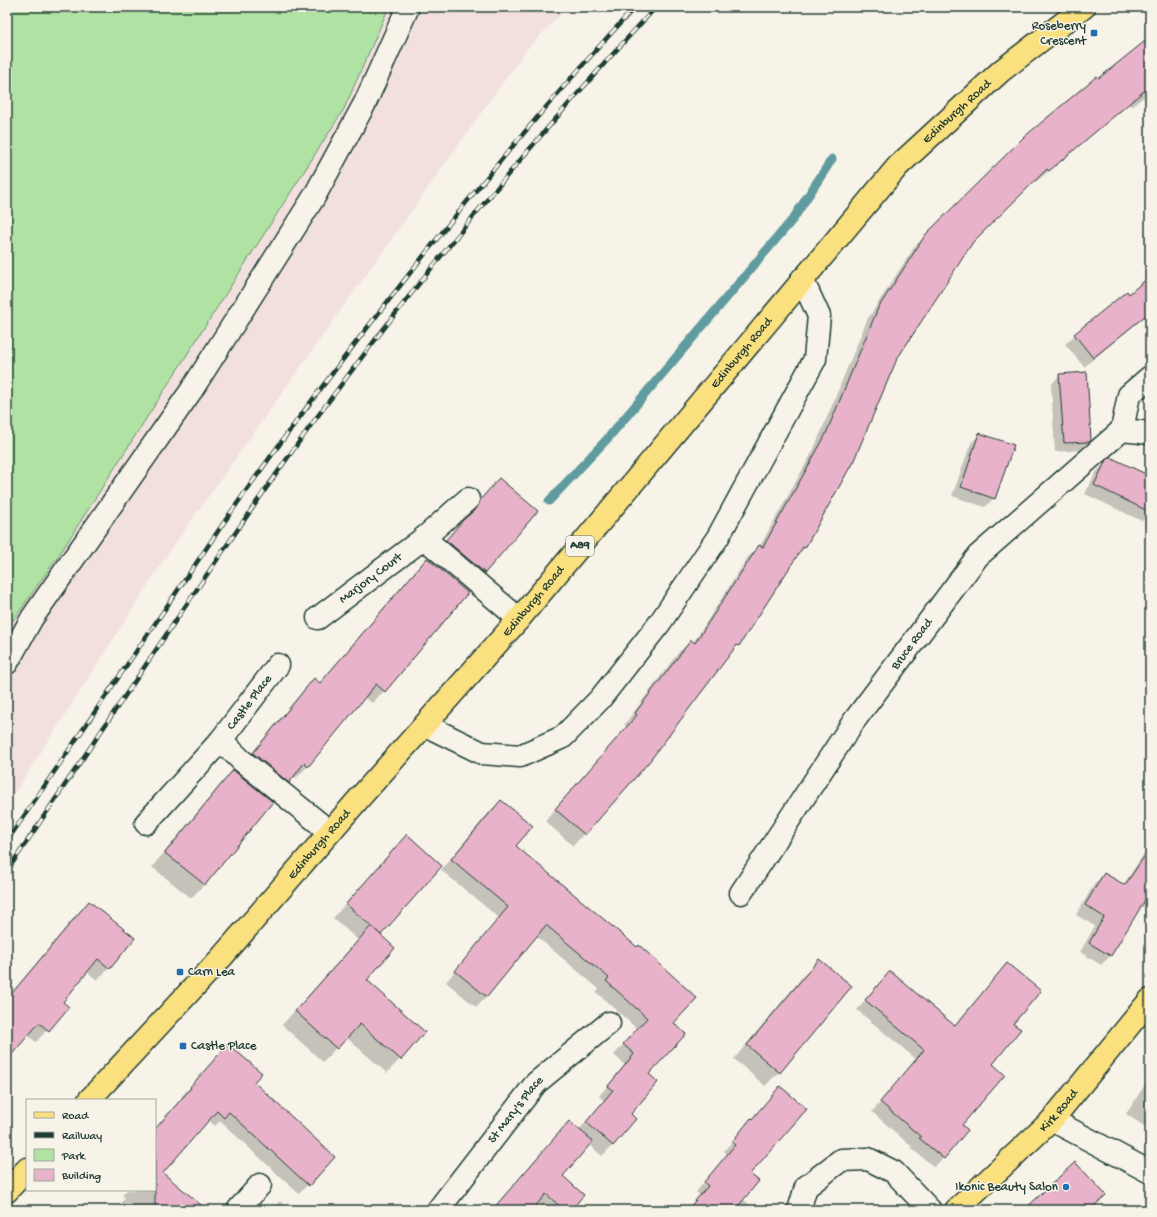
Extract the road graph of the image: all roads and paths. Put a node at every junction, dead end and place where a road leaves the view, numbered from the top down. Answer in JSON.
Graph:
{"nodes":[{"id":1,"x":408,"y":7,"type":"edge"},
{"id":2,"x":1084,"y":7,"type":"edge"},
{"id":3,"x":802,"y":279,"type":"junction"},
{"id":4,"x":1150,"y":377,"type":"edge"},
{"id":5,"x":1122,"y":430,"type":"junction"},
{"id":6,"x":1150,"y":434,"type":"edge"},
{"id":7,"x":468,"y":499,"type":"dead end"},
{"id":8,"x":424,"y":538,"type":"junction"},
{"id":9,"x":318,"y":618,"type":"dead end"},
{"id":10,"x":519,"y":619,"type":"junction"},
{"id":11,"x":7,"y":663,"type":"edge"},
{"id":12,"x":278,"y":665,"type":"dead end"},
{"id":13,"x":425,"y":725,"type":"junction"},
{"id":14,"x":222,"y":740,"type":"junction"},
{"id":15,"x":146,"y":823,"type":"dead end"},
{"id":16,"x":330,"y":832,"type":"junction"},
{"id":17,"x":740,"y":893,"type":"dead end"},
{"id":18,"x":1150,"y":1000,"type":"edge"},
{"id":19,"x":609,"y":1023,"type":"dead end"},
{"id":20,"x":90,"y":1099,"type":"edge"},
{"id":21,"x":1052,"y":1120,"type":"junction"},
{"id":22,"x":26,"y":1170,"type":"edge"},
{"id":23,"x":1150,"y":1172,"type":"edge"},
{"id":24,"x":260,"y":1185,"type":"dead end"},
{"id":25,"x":7,"y":1191,"type":"edge"},
{"id":26,"x":238,"y":1210,"type":"edge"},
{"id":27,"x":438,"y":1210,"type":"edge"},
{"id":28,"x":799,"y":1210,"type":"edge"},
{"id":29,"x":930,"y":1210,"type":"edge"},
{"id":30,"x":956,"y":1210,"type":"edge"}],
"edges":[{"from":1,"to":11,"type":"street"},
{"from":2,"to":3,"type":"main road","name":"Edinburgh Road","number":"A89"},
{"from":3,"to":10,"type":"main road","name":"Edinburgh Road","number":"A89"},
{"from":3,"to":13,"type":"street"},
{"from":4,"to":5,"type":"street"},
{"from":5,"to":6,"type":"street"},
{"from":5,"to":17,"type":"street","name":"Bruce Road"},
{"from":7,"to":8,"type":"street","name":"Marjory Court"},
{"from":8,"to":9,"type":"street","name":"Marjory Court"},
{"from":8,"to":10,"type":"street"},
{"from":10,"to":13,"type":"main road","name":"Edinburgh Road","number":"A89"},
{"from":12,"to":14,"type":"street","name":"Castle Place"},
{"from":13,"to":16,"type":"main road","name":"Edinburgh Road","number":"A89"},
{"from":14,"to":15,"type":"street","name":"Castle Place"},
{"from":14,"to":16,"type":"street","name":"Castle Place"},
{"from":16,"to":20,"type":"main road","name":"Edinburgh Road","number":"A89"},
{"from":18,"to":21,"type":"main road","name":"Kirk Road"},
{"from":19,"to":27,"type":"street","name":"St Mary's Place"},
{"from":21,"to":23,"type":"street"},
{"from":21,"to":30,"type":"main road","name":"Kirk Road"},
{"from":22,"to":25,"type":"main road"},
{"from":24,"to":26,"type":"street"},
{"from":28,"to":29,"type":"street"}]}
